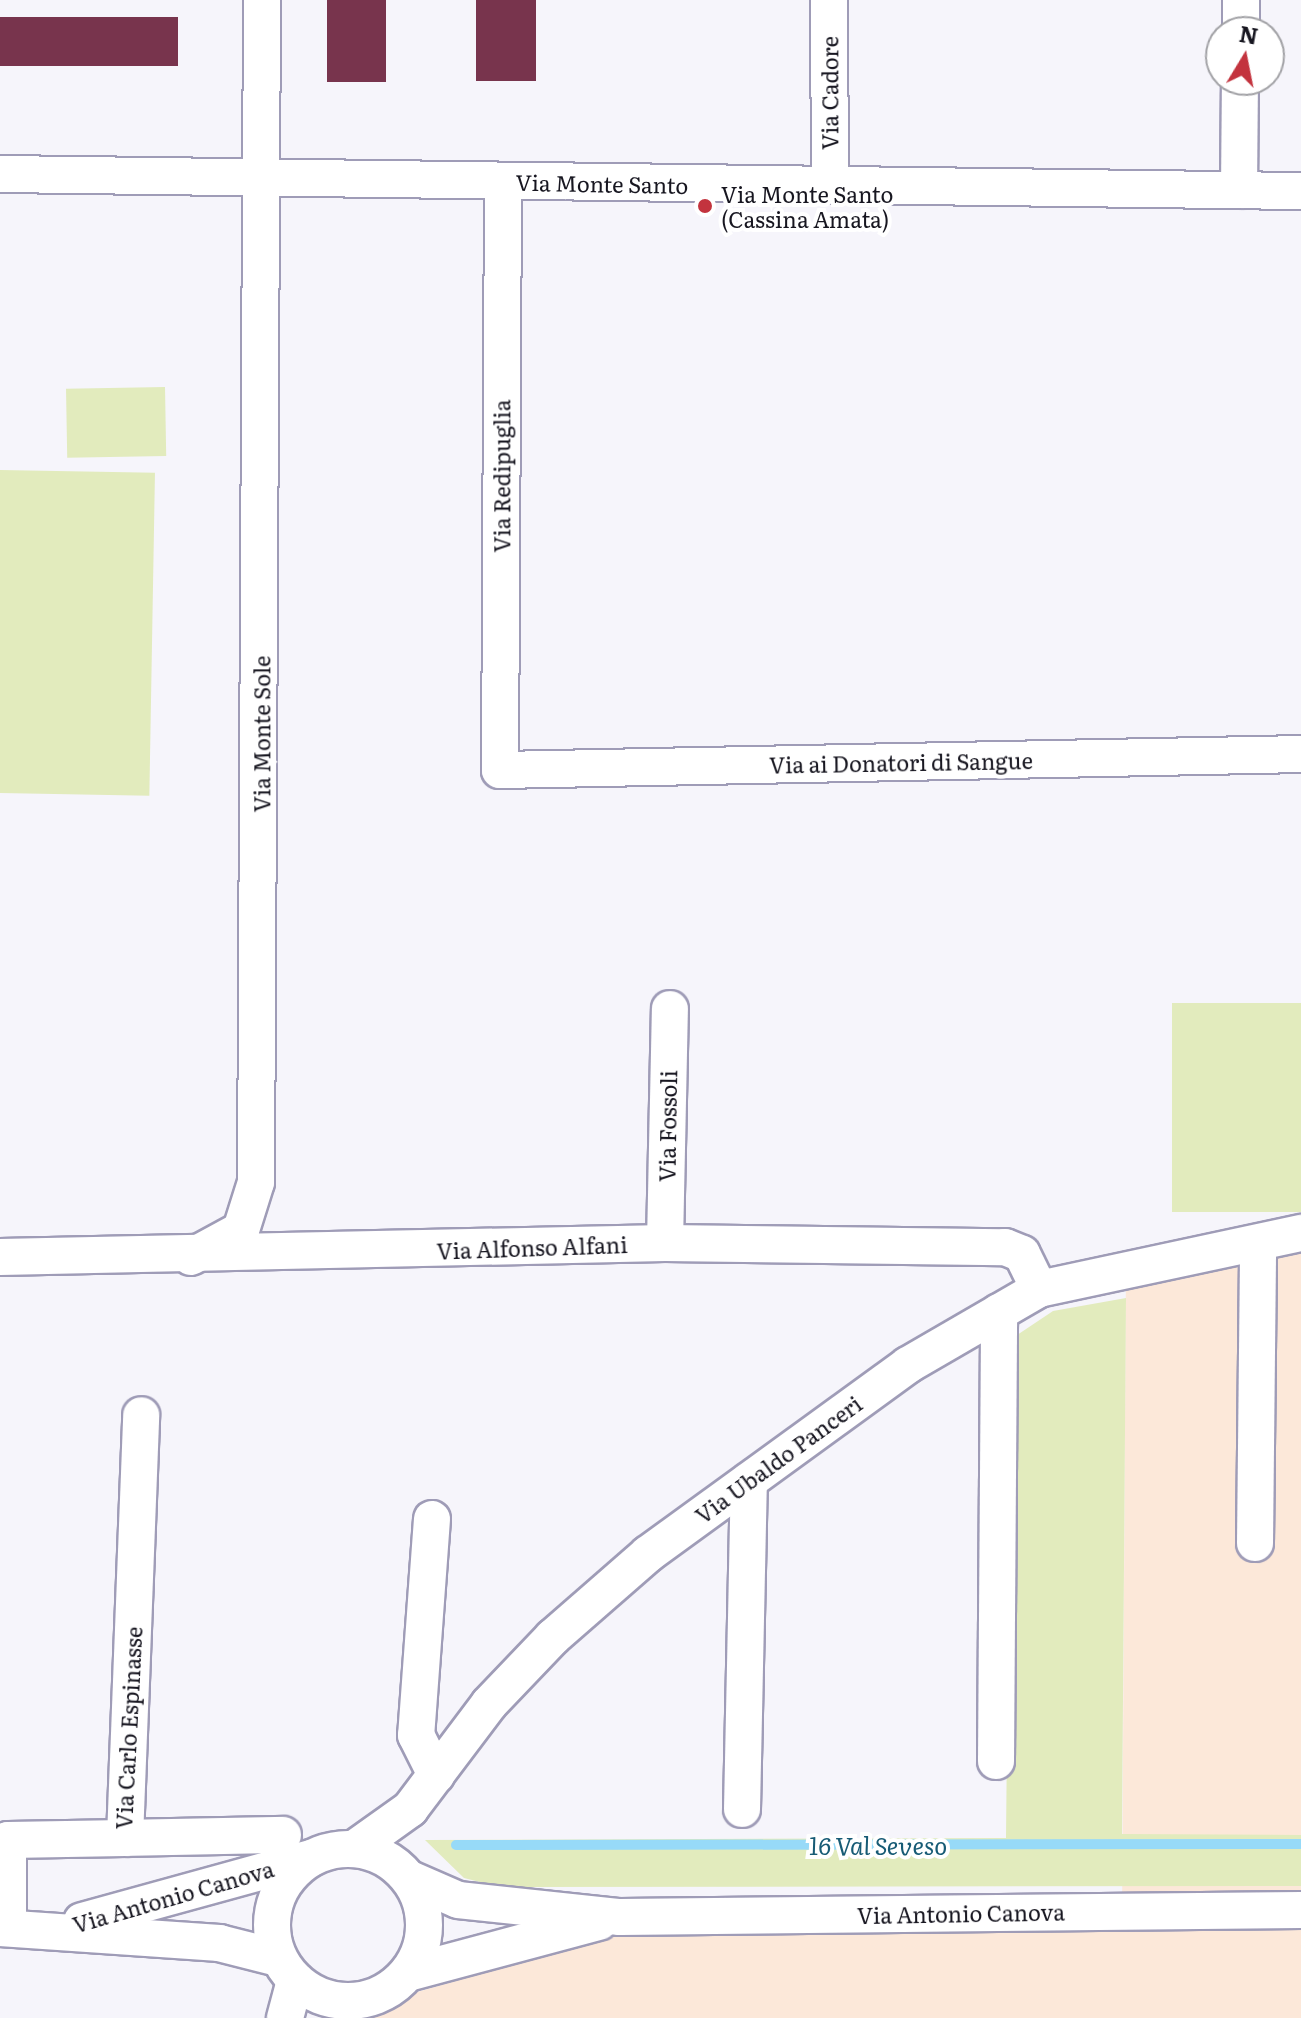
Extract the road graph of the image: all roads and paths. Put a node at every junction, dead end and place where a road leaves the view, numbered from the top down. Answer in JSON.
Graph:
{"nodes":[{"id":1,"x":262,"y":0,"type":"edge"},
{"id":2,"x":829,"y":0,"type":"edge"},
{"id":3,"x":1240,"y":96,"type":"edge"},
{"id":4,"x":0,"y":174,"type":"edge"},
{"id":5,"x":264,"y":177,"type":"junction"},
{"id":6,"x":503,"y":182,"type":"junction"},
{"id":7,"x":830,"y":185,"type":"junction"},
{"id":8,"x":1239,"y":190,"type":"junction"},
{"id":9,"x":1301,"y":191,"type":"edge"},
{"id":10,"x":1301,"y":754,"type":"edge"},
{"id":11,"x":500,"y":770,"type":"joint"},
{"id":12,"x":670,"y":1009,"type":"dead end"},
{"id":13,"x":1301,"y":1233,"type":"edge"},
{"id":14,"x":665,"y":1243,"type":"junction"},
{"id":15,"x":1258,"y":1246,"type":"junction"},
{"id":16,"x":0,"y":1257,"type":"edge"},
{"id":17,"x":191,"y":1257,"type":"junction"},
{"id":18,"x":1039,"y":1289,"type":"junction"},
{"id":19,"x":999,"y":1312,"type":"junction"},
{"id":20,"x":141,"y":1415,"type":"dead end"},
{"id":21,"x":749,"y":1481,"type":"junction"},
{"id":22,"x":432,"y":1519,"type":"dead end"},
{"id":23,"x":1255,"y":1543,"type":"dead end"},
{"id":24,"x":996,"y":1761,"type":"dead end"},
{"id":25,"x":436,"y":1775,"type":"junction"},
{"id":26,"x":742,"y":1809,"type":"dead end"},
{"id":27,"x":283,"y":1835,"type":"dead end"},
{"id":28,"x":125,"y":1838,"type":"junction"},
{"id":29,"x":4,"y":1840,"type":"edge"},
{"id":30,"x":354,"y":1849,"type":"junction"},
{"id":31,"x":311,"y":1858,"type":"junction"},
{"id":32,"x":410,"y":1879,"type":"junction"},
{"id":33,"x":1301,"y":1910,"type":"edge"},
{"id":34,"x":620,"y":1917,"type":"junction"},
{"id":35,"x":62,"y":1927,"type":"junction"},
{"id":36,"x":4,"y":1928,"type":"edge"},
{"id":37,"x":286,"y":1969,"type":"junction"},
{"id":38,"x":408,"y":1973,"type":"junction"},
{"id":39,"x":338,"y":2010,"type":"edge"},
{"id":40,"x":285,"y":2018,"type":"edge"}],
"edges":[{"from":1,"to":5,"type":"street","name":"Via Monte Sole"},
{"from":2,"to":7,"type":"street","name":"Via Cadore"},
{"from":3,"to":8,"type":"street"},
{"from":4,"to":5,"type":"street","name":"Via Monte Santo"},
{"from":5,"to":6,"type":"street","name":"Via Monte Santo"},
{"from":5,"to":17,"type":"street","name":"Via Monte Sole"},
{"from":6,"to":7,"type":"street","name":"Via Monte Santo"},
{"from":6,"to":11,"type":"street","name":"Via Redipuglia"},
{"from":7,"to":8,"type":"street","name":"Via Monte Santo"},
{"from":8,"to":9,"type":"street","name":"Via Monte Santo"},
{"from":10,"to":11,"type":"street","name":"Via ai Donatori di Sangue"},
{"from":12,"to":14,"type":"street","name":"Via Fossoli"},
{"from":13,"to":15,"type":"street","name":"Via Ubaldo Panceri"},
{"from":14,"to":17,"type":"street","name":"Via Alfonso Alfani"},
{"from":14,"to":18,"type":"street","name":"Via Alfonso Alfani"},
{"from":15,"to":18,"type":"street","name":"Via Ubaldo Panceri"},
{"from":15,"to":23,"type":"street"},
{"from":16,"to":17,"type":"street","name":"Via Alfonso Alfani"},
{"from":18,"to":19,"type":"street","name":"Via Ubaldo Panceri"},
{"from":19,"to":21,"type":"street","name":"Via Ubaldo Panceri"},
{"from":19,"to":24,"type":"street"},
{"from":20,"to":28,"type":"street","name":"Via Carlo Espinasse"},
{"from":21,"to":25,"type":"street","name":"Via Ubaldo Panceri"},
{"from":21,"to":26,"type":"street"},
{"from":22,"to":25,"type":"street"},
{"from":25,"to":30,"type":"street","name":"Via Ubaldo Panceri"},
{"from":27,"to":28,"type":"street"},
{"from":28,"to":29,"type":"street","name":"Via Carlo Espinasse"},
{"from":29,"to":36,"type":"street","name":"Via Carlo Espinasse"},
{"from":30,"to":31,"type":"street"},
{"from":30,"to":32,"type":"street"},
{"from":31,"to":35,"type":"street","name":"Via Antonio Canova"},
{"from":31,"to":37,"type":"street"},
{"from":32,"to":34,"type":"street","name":"Via Antonio Canova"},
{"from":32,"to":38,"type":"street"},
{"from":33,"to":34,"type":"street","name":"Via Antonio Canova"},
{"from":34,"to":38,"type":"street","name":"Via Antonio Canova"},
{"from":35,"to":36,"type":"street"},
{"from":35,"to":37,"type":"street","name":"Via Antonio Canova"},
{"from":37,"to":39,"type":"street"},
{"from":37,"to":40,"type":"street"},
{"from":38,"to":39,"type":"street"}]}
